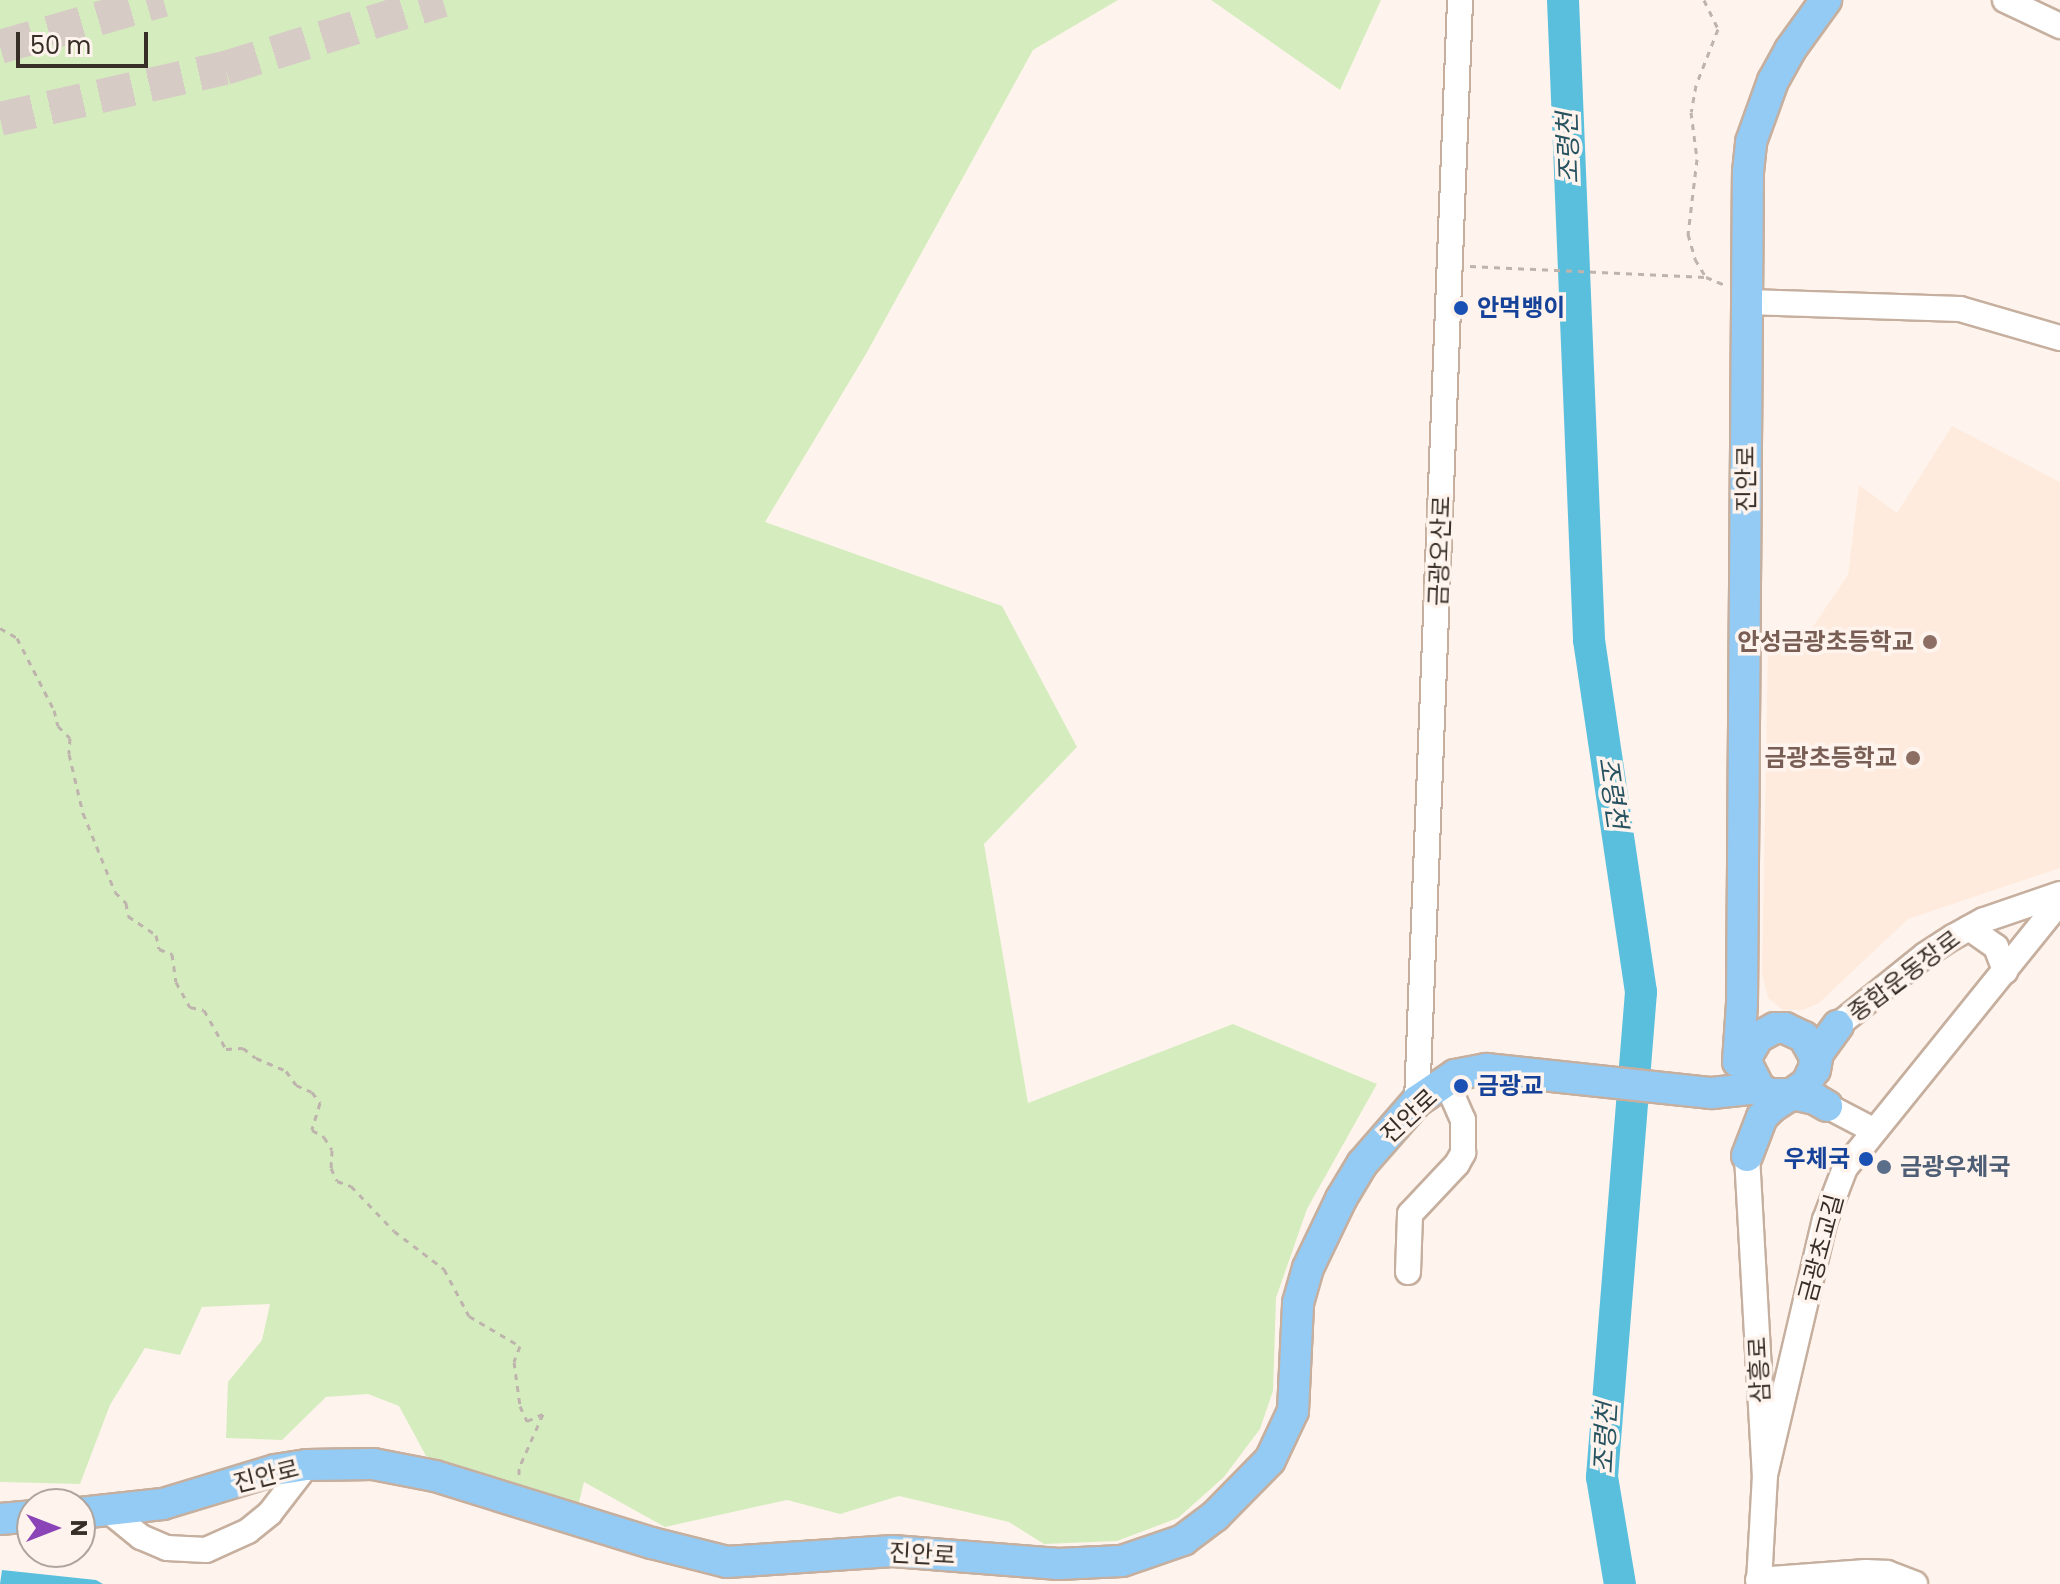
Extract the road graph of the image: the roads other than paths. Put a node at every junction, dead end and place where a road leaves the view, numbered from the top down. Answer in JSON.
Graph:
{"nodes":[{"id":1,"x":1460,"y":0,"type":"edge"},
{"id":2,"x":1826,"y":0,"type":"edge"},
{"id":3,"x":2005,"y":0,"type":"edge"},
{"id":4,"x":2060,"y":26,"type":"edge"},
{"id":5,"x":1748,"y":293,"type":"junction"},
{"id":6,"x":2060,"y":338,"type":"edge"},
{"id":7,"x":2060,"y":894,"type":"edge"},
{"id":8,"x":2060,"y":902,"type":"edge"},
{"id":9,"x":1969,"y":928,"type":"junction"},
{"id":10,"x":2005,"y":971,"type":"junction"},
{"id":11,"x":1742,"y":992,"type":"junction"},
{"id":12,"x":1838,"y":1025,"type":"junction"},
{"id":13,"x":1790,"y":1030,"type":"junction"},
{"id":14,"x":1748,"y":1054,"type":"junction"},
{"id":15,"x":1814,"y":1068,"type":"junction"},
{"id":16,"x":1446,"y":1081,"type":"junction"},
{"id":17,"x":1759,"y":1088,"type":"junction"},
{"id":18,"x":1712,"y":1093,"type":"junction"},
{"id":19,"x":1792,"y":1094,"type":"junction"},
{"id":20,"x":1417,"y":1101,"type":"junction"},
{"id":21,"x":1827,"y":1106,"type":"junction"},
{"id":22,"x":1873,"y":1130,"type":"junction"},
{"id":23,"x":1747,"y":1156,"type":"junction"},
{"id":24,"x":1408,"y":1272,"type":"dead end"},
{"id":25,"x":307,"y":1465,"type":"junction"},
{"id":26,"x":1765,"y":1475,"type":"junction"},
{"id":27,"x":96,"y":1512,"type":"edge"},
{"id":28,"x":110,"y":1512,"type":"junction"},
{"id":29,"x":1758,"y":1582,"type":"edge"},
{"id":30,"x":1915,"y":1584,"type":"edge"}],
"edges":[{"from":1,"to":20,"type":"street","name":"금광오산로"},
{"from":2,"to":5,"type":"main road","name":"진안로"},
{"from":3,"to":4,"type":"street"},
{"from":5,"to":6,"type":"street"},
{"from":5,"to":11,"type":"main road","name":"진안로"},
{"from":7,"to":9,"type":"street","name":"종합운동장로"},
{"from":8,"to":10,"type":"street","name":"금광초교길"},
{"from":9,"to":10,"type":"street"},
{"from":9,"to":12,"type":"street","name":"종합운동장로"},
{"from":10,"to":22,"type":"street","name":"금광초교길"},
{"from":11,"to":13,"type":"main road"},
{"from":11,"to":14,"type":"main road"},
{"from":11,"to":18,"type":"main road"},
{"from":12,"to":13,"type":"main road"},
{"from":12,"to":15,"type":"main road"},
{"from":13,"to":14,"type":"main road"},
{"from":13,"to":15,"type":"main road"},
{"from":14,"to":17,"type":"main road"},
{"from":14,"to":18,"type":"main road"},
{"from":15,"to":19,"type":"main road"},
{"from":15,"to":21,"type":"main road"},
{"from":16,"to":18,"type":"main road","name":"진안로"},
{"from":16,"to":20,"type":"main road","name":"진안로"},
{"from":16,"to":24,"type":"street"},
{"from":17,"to":18,"type":"main road"},
{"from":17,"to":19,"type":"main road"},
{"from":17,"to":23,"type":"main road"},
{"from":18,"to":23,"type":"main road"},
{"from":19,"to":21,"type":"main road"},
{"from":19,"to":23,"type":"main road"},
{"from":20,"to":25,"type":"main road","name":"진안로"},
{"from":21,"to":22,"type":"street"},
{"from":22,"to":26,"type":"street","name":"금광초교길"},
{"from":23,"to":26,"type":"street","name":"삼흥로"},
{"from":25,"to":28,"type":"main road","name":"진안로"},
{"from":25,"to":28,"type":"street"},
{"from":26,"to":29,"type":"street","name":"삼흥로"},
{"from":27,"to":28,"type":"main road","name":"진안로"},
{"from":29,"to":30,"type":"street"}]}
